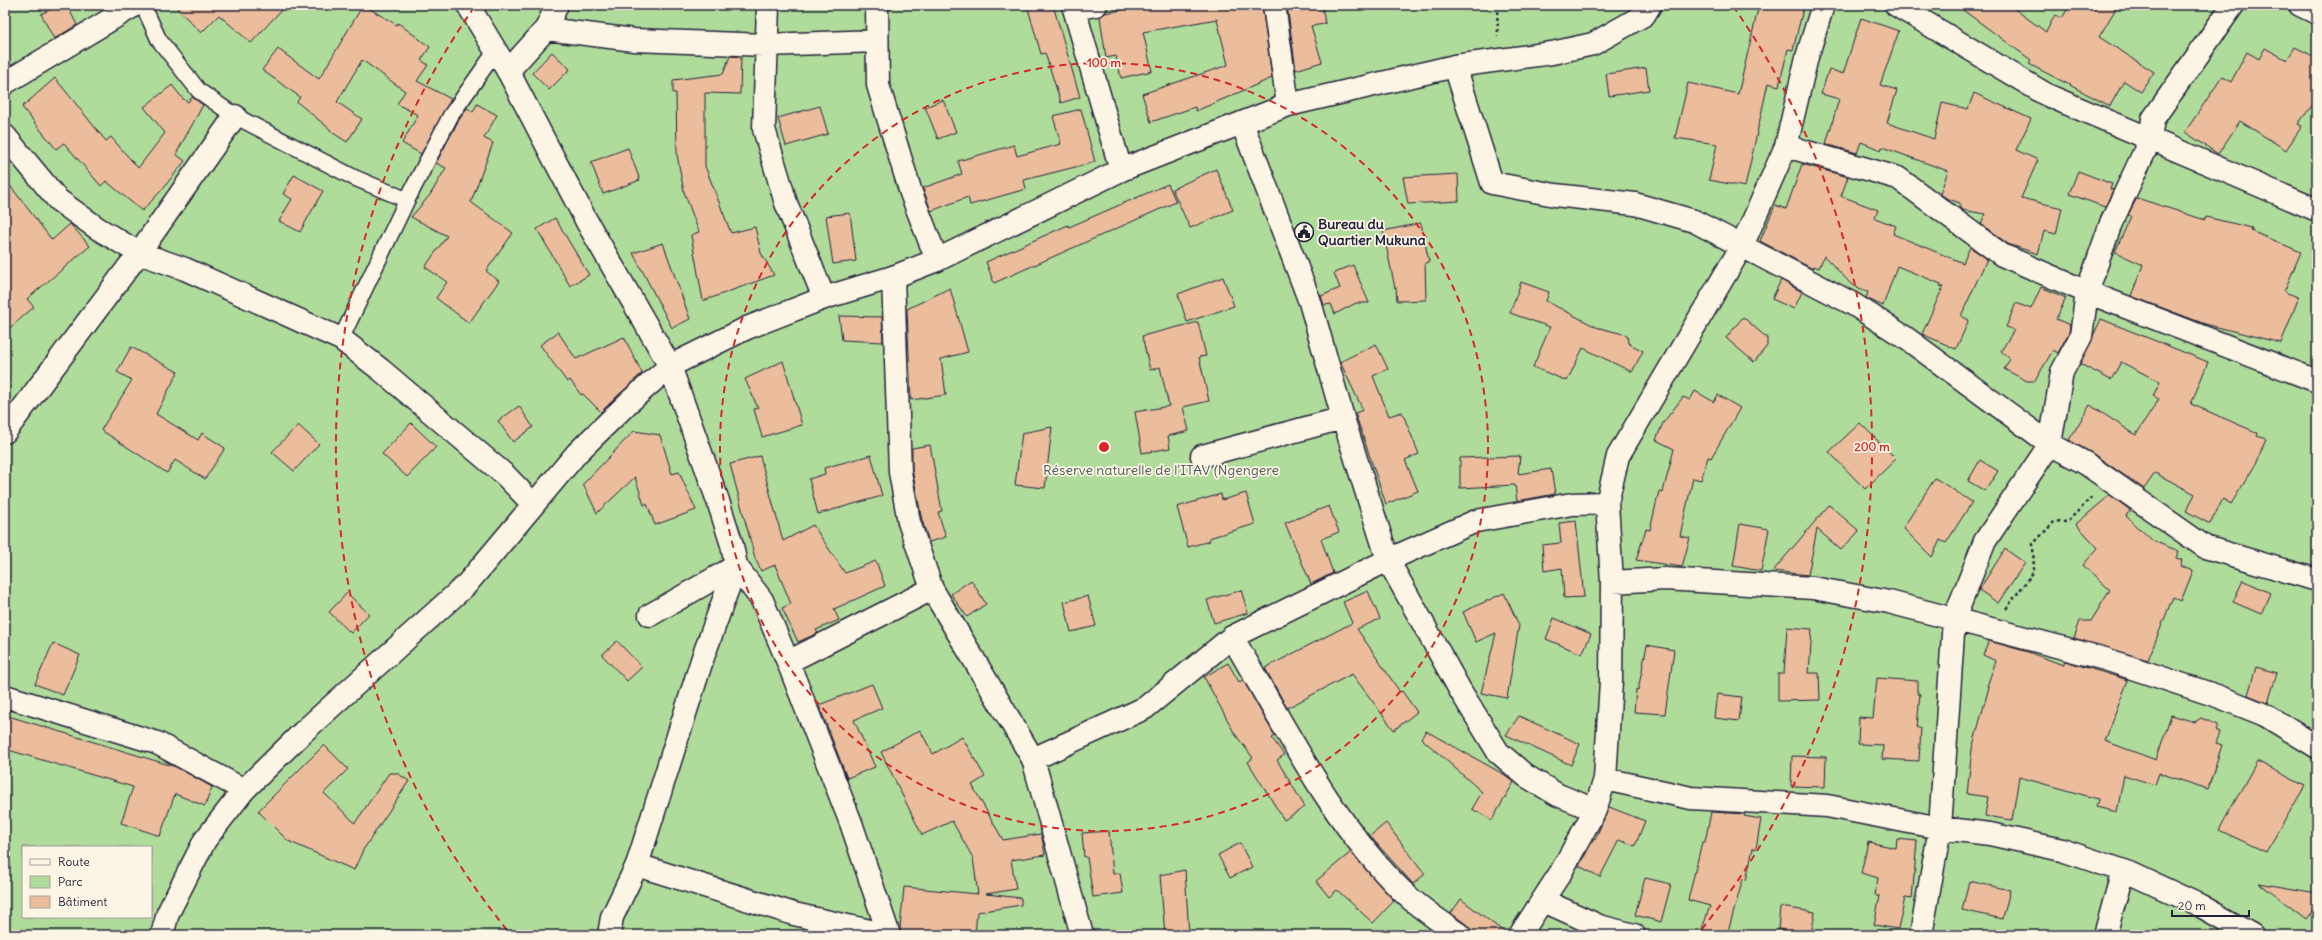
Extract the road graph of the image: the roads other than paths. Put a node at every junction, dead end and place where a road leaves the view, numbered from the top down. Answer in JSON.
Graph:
{"nodes":[{"id":1,"x":135,"y":5,"type":"edge"},
{"id":2,"x":143,"y":5,"type":"edge"},
{"id":3,"x":468,"y":5,"type":"edge"},
{"id":4,"x":557,"y":5,"type":"edge"},
{"id":5,"x":768,"y":5,"type":"edge"},
{"id":6,"x":877,"y":5,"type":"edge"},
{"id":7,"x":1096,"y":5,"type":"edge"},
{"id":8,"x":1274,"y":5,"type":"edge"},
{"id":9,"x":1650,"y":5,"type":"edge"},
{"id":10,"x":1823,"y":5,"type":"edge"},
{"id":11,"x":1896,"y":5,"type":"edge"},
{"id":12,"x":2232,"y":5,"type":"edge"},
{"id":13,"x":2300,"y":5,"type":"edge"},
{"id":14,"x":1074,"y":7,"type":"edge"},
{"id":15,"x":2317,"y":13,"type":"edge"},
{"id":16,"x":546,"y":29,"type":"junction"},
{"id":17,"x":876,"y":41,"type":"junction"},
{"id":18,"x":766,"y":45,"type":"junction"},
{"id":19,"x":495,"y":52,"type":"junction"},
{"id":20,"x":1455,"y":66,"type":"junction"},
{"id":21,"x":508,"y":71,"type":"junction"},
{"id":22,"x":5,"y":83,"type":"edge"},
{"id":23,"x":1288,"y":105,"type":"junction"},
{"id":24,"x":235,"y":116,"type":"junction"},
{"id":25,"x":1242,"y":123,"type":"junction"},
{"id":26,"x":5,"y":136,"type":"edge"},
{"id":27,"x":2150,"y":140,"type":"junction"},
{"id":28,"x":1786,"y":146,"type":"junction"},
{"id":29,"x":1121,"y":170,"type":"junction"},
{"id":30,"x":407,"y":200,"type":"junction"},
{"id":31,"x":2317,"y":210,"type":"edge"},
{"id":32,"x":1742,"y":246,"type":"junction"},
{"id":33,"x":139,"y":253,"type":"junction"},
{"id":34,"x":937,"y":260,"type":"junction"},
{"id":35,"x":893,"y":277,"type":"junction"},
{"id":36,"x":2087,"y":292,"type":"junction"},
{"id":37,"x":824,"y":298,"type":"junction"},
{"id":38,"x":341,"y":339,"type":"junction"},
{"id":39,"x":670,"y":366,"type":"junction"},
{"id":40,"x":2317,"y":381,"type":"edge"},
{"id":41,"x":1343,"y":418,"type":"junction"},
{"id":42,"x":5,"y":432,"type":"edge"},
{"id":43,"x":2050,"y":444,"type":"junction"},
{"id":44,"x":1202,"y":456,"type":"dead end"},
{"id":45,"x":1607,"y":503,"type":"junction"},
{"id":46,"x":533,"y":504,"type":"junction"},
{"id":47,"x":1388,"y":560,"type":"junction"},
{"id":48,"x":736,"y":566,"type":"junction"},
{"id":49,"x":2317,"y":580,"type":"edge"},
{"id":50,"x":1612,"y":582,"type":"junction"},
{"id":51,"x":932,"y":589,"type":"junction"},
{"id":52,"x":650,"y":615,"type":"dead end"},
{"id":53,"x":1954,"y":619,"type":"junction"},
{"id":54,"x":1232,"y":637,"type":"junction"},
{"id":55,"x":788,"y":662,"type":"junction"},
{"id":56,"x":5,"y":696,"type":"edge"},
{"id":57,"x":2317,"y":747,"type":"edge"},
{"id":58,"x":1033,"y":759,"type":"junction"},
{"id":59,"x":1605,"y":779,"type":"junction"},
{"id":60,"x":244,"y":790,"type":"junction"},
{"id":61,"x":1595,"y":810,"type":"junction"},
{"id":62,"x":1940,"y":828,"type":"junction"},
{"id":63,"x":637,"y":865,"type":"junction"},
{"id":64,"x":2123,"y":871,"type":"junction"},
{"id":65,"x":1544,"y":901,"type":"junction"},
{"id":66,"x":162,"y":935,"type":"edge"},
{"id":67,"x":609,"y":935,"type":"edge"},
{"id":68,"x":888,"y":935,"type":"edge"},
{"id":69,"x":1082,"y":935,"type":"edge"},
{"id":70,"x":1460,"y":935,"type":"edge"},
{"id":71,"x":1520,"y":935,"type":"edge"},
{"id":72,"x":1634,"y":935,"type":"edge"},
{"id":73,"x":1921,"y":935,"type":"edge"},
{"id":74,"x":2105,"y":935,"type":"edge"},
{"id":75,"x":2252,"y":935,"type":"edge"}],
"edges":[{"from":1,"to":22,"type":"street"},
{"from":2,"to":24,"type":"lane"},
{"from":3,"to":19,"type":"street"},
{"from":4,"to":16,"type":"street"},
{"from":5,"to":18,"type":"street"},
{"from":6,"to":17,"type":"street"},
{"from":7,"to":14,"type":"street"},
{"from":8,"to":23,"type":"street"},
{"from":9,"to":20,"type":"street"},
{"from":10,"to":28,"type":"street"},
{"from":11,"to":27,"type":"street"},
{"from":12,"to":27,"type":"street"},
{"from":13,"to":15,"type":"street"},
{"from":14,"to":29,"type":"street"},
{"from":16,"to":18,"type":"street"},
{"from":16,"to":21,"type":"street"},
{"from":17,"to":18,"type":"street"},
{"from":17,"to":34,"type":"street"},
{"from":18,"to":37,"type":"street"},
{"from":19,"to":21,"type":"street"},
{"from":19,"to":30,"type":"lane"},
{"from":20,"to":23,"type":"street"},
{"from":20,"to":32,"type":"street"},
{"from":21,"to":39,"type":"street"},
{"from":23,"to":25,"type":"street"},
{"from":24,"to":30,"type":"lane"},
{"from":24,"to":33,"type":"street"},
{"from":25,"to":29,"type":"street"},
{"from":25,"to":41,"type":"street"},
{"from":26,"to":33,"type":"street"},
{"from":27,"to":31,"type":"street"},
{"from":27,"to":36,"type":"street"},
{"from":28,"to":32,"type":"street"},
{"from":28,"to":36,"type":"street"},
{"from":29,"to":34,"type":"street"},
{"from":30,"to":38,"type":"lane"},
{"from":32,"to":43,"type":"street"},
{"from":32,"to":45,"type":"street"},
{"from":33,"to":38,"type":"street"},
{"from":33,"to":42,"type":"street"},
{"from":34,"to":35,"type":"street"},
{"from":35,"to":37,"type":"street"},
{"from":35,"to":51,"type":"street"},
{"from":36,"to":40,"type":"street"},
{"from":36,"to":43,"type":"street"},
{"from":37,"to":39,"type":"street"},
{"from":38,"to":46,"type":"street"},
{"from":39,"to":46,"type":"street"},
{"from":39,"to":48,"type":"street"},
{"from":41,"to":44,"type":"street"},
{"from":41,"to":47,"type":"street"},
{"from":43,"to":49,"type":"street"},
{"from":43,"to":53,"type":"street"},
{"from":45,"to":47,"type":"street"},
{"from":45,"to":50,"type":"street"},
{"from":46,"to":60,"type":"street"},
{"from":47,"to":54,"type":"street"},
{"from":47,"to":61,"type":"street"},
{"from":48,"to":52,"type":"street"},
{"from":48,"to":55,"type":"street"},
{"from":48,"to":63,"type":"street"},
{"from":50,"to":53,"type":"street"},
{"from":50,"to":59,"type":"street"},
{"from":51,"to":55,"type":"street"},
{"from":51,"to":58,"type":"street"},
{"from":53,"to":57,"type":"street"},
{"from":53,"to":62,"type":"street"},
{"from":54,"to":58,"type":"street"},
{"from":54,"to":70,"type":"street"},
{"from":55,"to":68,"type":"street"},
{"from":56,"to":60,"type":"street"},
{"from":58,"to":69,"type":"street"},
{"from":59,"to":61,"type":"street"},
{"from":59,"to":62,"type":"street"},
{"from":60,"to":66,"type":"street"},
{"from":61,"to":65,"type":"street"},
{"from":62,"to":64,"type":"street"},
{"from":62,"to":73,"type":"street"},
{"from":63,"to":67,"type":"street"},
{"from":63,"to":68,"type":"street"},
{"from":64,"to":74,"type":"street"},
{"from":64,"to":75,"type":"street"},
{"from":65,"to":71,"type":"street"},
{"from":65,"to":72,"type":"street"}]}
